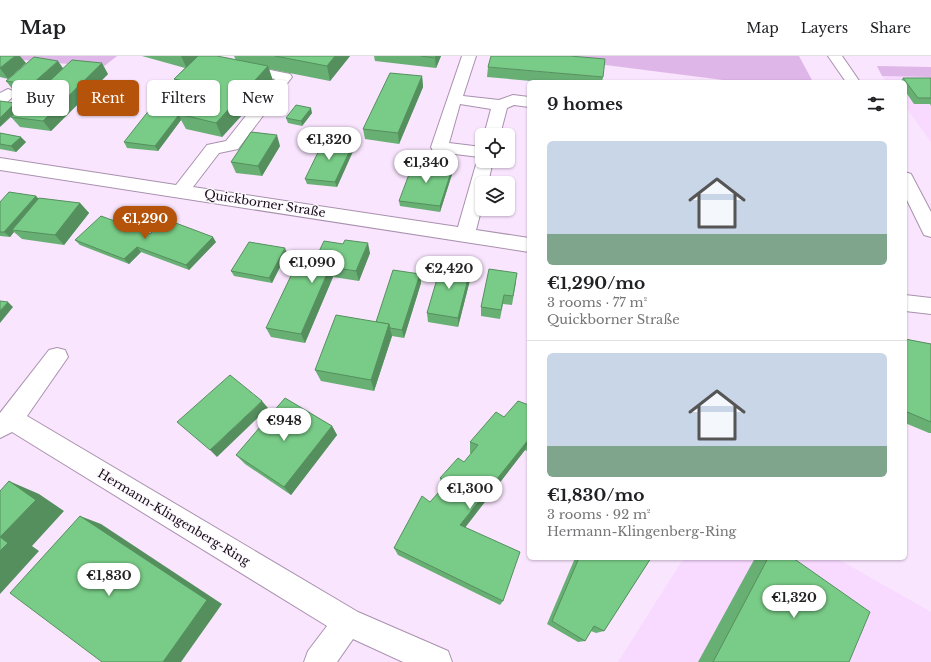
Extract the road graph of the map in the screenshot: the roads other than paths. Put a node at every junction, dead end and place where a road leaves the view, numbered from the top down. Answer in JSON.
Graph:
{"nodes":[{"id":1,"x":469,"y":56,"type":"edge"},
{"id":2,"x":835,"y":56,"type":"edge"},
{"id":3,"x":223,"y":64,"type":"edge"},
{"id":4,"x":852,"y":80,"type":"edge"},
{"id":5,"x":454,"y":99,"type":"junction"},
{"id":6,"x":527,"y":102,"type":"edge"},
{"id":7,"x":500,"y":105,"type":"junction"},
{"id":8,"x":494,"y":128,"type":"edge"},
{"id":9,"x":475,"y":151,"type":"edge"},
{"id":10,"x":0,"y":164,"type":"edge"},
{"id":11,"x":483,"y":168,"type":"edge"},
{"id":12,"x":907,"y":182,"type":"edge"},
{"id":13,"x":180,"y":191,"type":"junction"},
{"id":14,"x":931,"y":230,"type":"edge"},
{"id":15,"x":466,"y":234,"type":"junction"},
{"id":16,"x":527,"y":245,"type":"edge"},
{"id":17,"x":907,"y":303,"type":"edge"},
{"id":18,"x":931,"y":306,"type":"edge"},
{"id":19,"x":57,"y":357,"type":"dead end"},
{"id":20,"x":6,"y":423,"type":"edge"},
{"id":21,"x":348,"y":622,"type":"junction"},
{"id":22,"x":319,"y":662,"type":"edge"},
{"id":23,"x":437,"y":662,"type":"edge"}],
"edges":[{"from":1,"to":5,"type":"street"},
{"from":2,"to":4,"type":"street"},
{"from":3,"to":13,"type":"street"},
{"from":5,"to":7,"type":"street"},
{"from":5,"to":9,"type":"street"},
{"from":6,"to":7,"type":"street"},
{"from":7,"to":8,"type":"street"},
{"from":10,"to":13,"type":"street","name":"Quickborner Straße"},
{"from":11,"to":15,"type":"street"},
{"from":12,"to":14,"type":"street"},
{"from":13,"to":15,"type":"street","name":"Quickborner Straße"},
{"from":15,"to":16,"type":"street","name":"Quickborner Straße"},
{"from":17,"to":18,"type":"street"},
{"from":19,"to":20,"type":"street"},
{"from":20,"to":21,"type":"street","name":"Hermann-Klingenberg-Ring"},
{"from":21,"to":22,"type":"street"},
{"from":21,"to":23,"type":"street","name":"Hermann-Klingenberg-Ring"}]}
